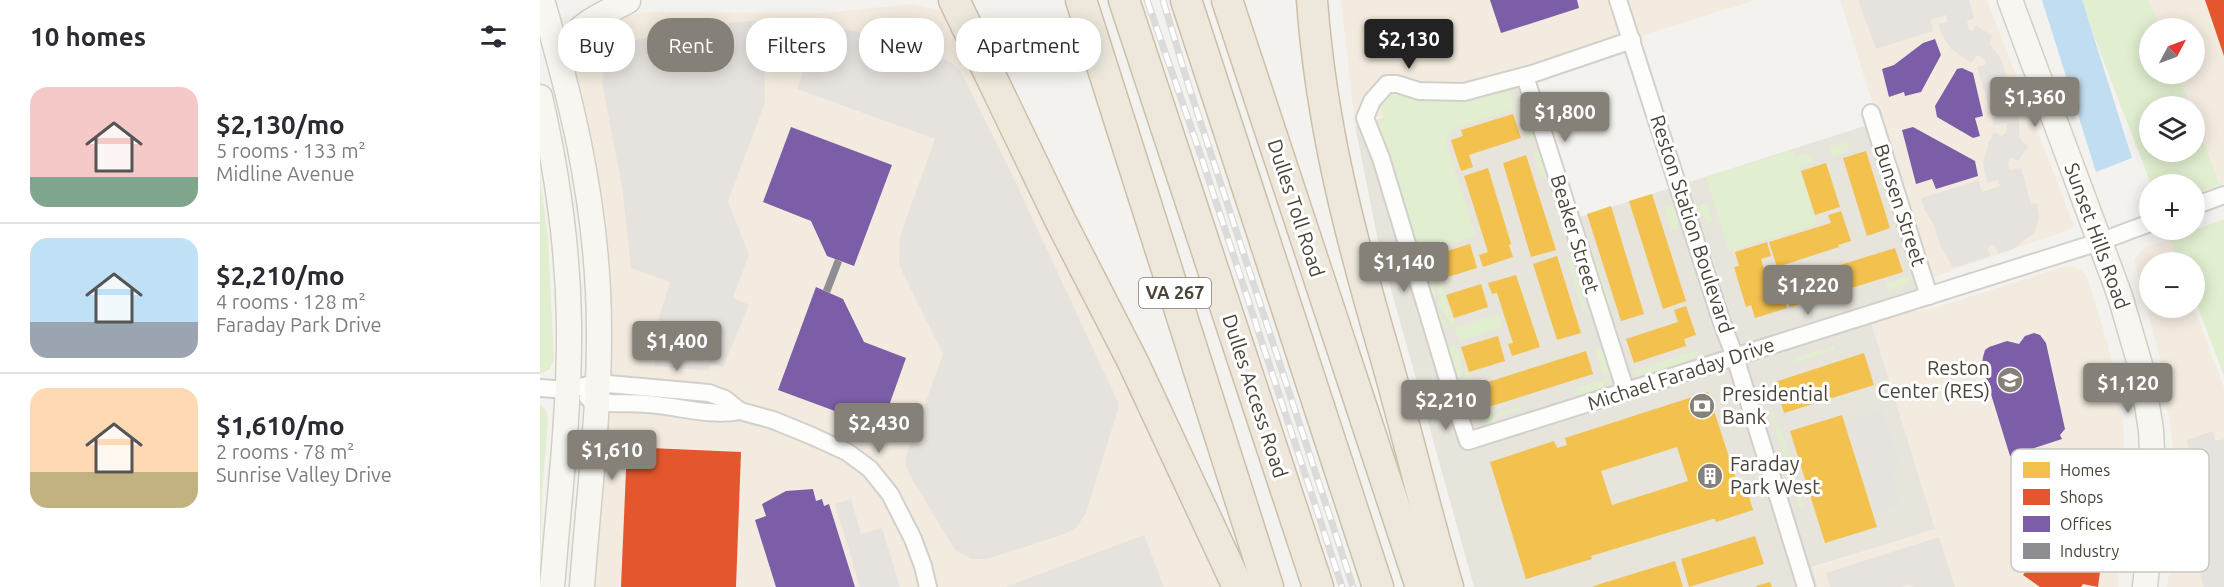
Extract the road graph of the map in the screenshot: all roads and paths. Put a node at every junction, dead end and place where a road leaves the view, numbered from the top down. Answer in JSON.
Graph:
{"nodes":[{"id":1,"x":631,"y":0,"type":"edge"},
{"id":2,"x":954,"y":0,"type":"edge"},
{"id":3,"x":1081,"y":0,"type":"edge"},
{"id":4,"x":1124,"y":0,"type":"edge"},
{"id":5,"x":1186,"y":0,"type":"edge"},
{"id":6,"x":1227,"y":0,"type":"edge"},
{"id":7,"x":1312,"y":0,"type":"edge"},
{"id":8,"x":1618,"y":0,"type":"edge"},
{"id":9,"x":2010,"y":0,"type":"edge"},
{"id":10,"x":543,"y":8,"type":"edge"},
{"id":11,"x":1632,"y":40,"type":"junction"},
{"id":12,"x":563,"y":73,"type":"junction"},
{"id":13,"x":1525,"y":76,"type":"junction"},
{"id":14,"x":540,"y":97,"type":"edge"},
{"id":15,"x":1871,"y":113,"type":"dead end"},
{"id":16,"x":2224,"y":195,"type":"edge"},
{"id":17,"x":2205,"y":202,"type":"edge"},
{"id":18,"x":2139,"y":227,"type":"edge"},
{"id":19,"x":2099,"y":242,"type":"junction"},
{"id":20,"x":1929,"y":296,"type":"junction"},
{"id":21,"x":1736,"y":357,"type":"junction"},
{"id":22,"x":540,"y":388,"type":"edge"},
{"id":23,"x":567,"y":390,"type":"junction"},
{"id":24,"x":1626,"y":392,"type":"junction"},
{"id":25,"x":597,"y":393,"type":"junction"},
{"id":26,"x":2152,"y":449,"type":"edge"},
{"id":27,"x":2146,"y":572,"type":"edge"},
{"id":28,"x":552,"y":587,"type":"edge"},
{"id":29,"x":582,"y":587,"type":"edge"},
{"id":30,"x":928,"y":587,"type":"edge"},
{"id":31,"x":1239,"y":587,"type":"edge"},
{"id":32,"x":1268,"y":587,"type":"edge"},
{"id":33,"x":1318,"y":587,"type":"edge"},
{"id":34,"x":1378,"y":587,"type":"edge"},
{"id":35,"x":1421,"y":587,"type":"edge"},
{"id":36,"x":1448,"y":587,"type":"edge"},
{"id":37,"x":1806,"y":587,"type":"edge"},
{"id":38,"x":2145,"y":587,"type":"edge"}],
"edges":[{"from":1,"to":10,"type":"main road"},
{"from":1,"to":12,"type":"main road"},
{"from":2,"to":31,"type":"highway"},
{"from":3,"to":32,"type":"highway","number":"VA 267"},
{"from":4,"to":33,"type":"highway","name":"Dulles Access Road"},
{"from":5,"to":34,"type":"highway"},
{"from":6,"to":35,"type":"highway","name":"Dulles Toll Road"},
{"from":7,"to":36,"type":"highway"},
{"from":8,"to":11,"type":"street","name":"Reston Station Boulevard"},
{"from":9,"to":19,"type":"main road","name":"Sunset Hills Road"},
{"from":10,"to":12,"type":"main road"},
{"from":11,"to":13,"type":"street"},
{"from":11,"to":21,"type":"street","name":"Reston Station Boulevard"},
{"from":12,"to":25,"type":"main road"},
{"from":13,"to":24,"type":"street","name":"Beaker Street"},
{"from":13,"to":24,"type":"street","name":"Michael Faraday Drive"},
{"from":14,"to":23,"type":"main road"},
{"from":15,"to":20,"type":"street","name":"Bunsen Street"},
{"from":16,"to":17,"type":"street"},
{"from":18,"to":19,"type":"street","name":"Michael Faraday Drive"},
{"from":19,"to":20,"type":"street","name":"Michael Faraday Drive"},
{"from":19,"to":26,"type":"main road","name":"Sunset Hills Road"},
{"from":20,"to":21,"type":"street","name":"Michael Faraday Drive"},
{"from":21,"to":24,"type":"street","name":"Michael Faraday Drive"},
{"from":21,"to":37,"type":"street","name":"Reston Station Boulevard"},
{"from":22,"to":23,"type":"street"},
{"from":23,"to":25,"type":"street"},
{"from":23,"to":28,"type":"main road"},
{"from":25,"to":29,"type":"main road"},
{"from":25,"to":30,"type":"street"},
{"from":27,"to":38,"type":"main road","name":"Sunset Hills Road"}]}
